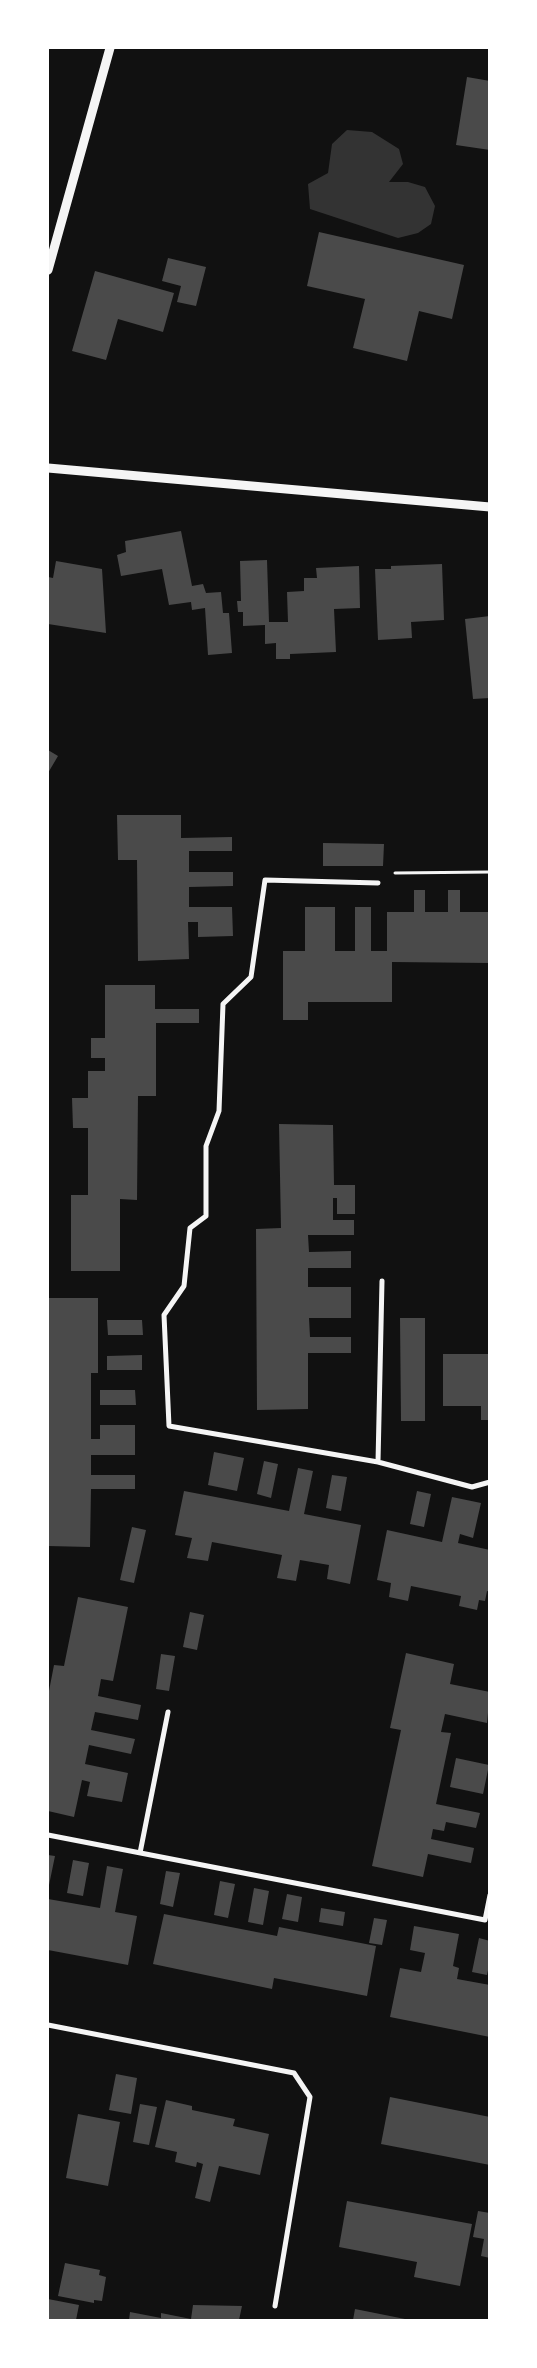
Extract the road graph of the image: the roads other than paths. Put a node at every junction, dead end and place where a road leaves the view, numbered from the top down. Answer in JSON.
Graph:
{"nodes":[{"id":1,"x":110,"y":48,"type":"edge"},
{"id":2,"x":48,"y":270,"type":"edge"},
{"id":3,"x":48,"y":468,"type":"edge"},
{"id":4,"x":490,"y":507,"type":"edge"},
{"id":5,"x":378,"y":883,"type":"road end"},
{"id":6,"x":382,"y":1281,"type":"dead end"},
{"id":7,"x":378,"y":1462,"type":"junction"},
{"id":8,"x":490,"y":1482,"type":"edge"},
{"id":9,"x":168,"y":1712,"type":"dead end"},
{"id":10,"x":48,"y":1835,"type":"edge"},
{"id":11,"x":140,"y":1853,"type":"junction"},
{"id":12,"x":490,"y":1895,"type":"edge"},
{"id":13,"x":48,"y":2025,"type":"edge"},
{"id":14,"x":275,"y":2306,"type":"dead end"}],
"edges":[{"from":1,"to":2,"type":"street"},
{"from":3,"to":4,"type":"street"},
{"from":5,"to":7,"type":"street"},
{"from":6,"to":7,"type":"street"},
{"from":7,"to":8,"type":"street"},
{"from":9,"to":11,"type":"street"},
{"from":10,"to":11,"type":"street"},
{"from":11,"to":12,"type":"street"},
{"from":13,"to":14,"type":"street"}]}
